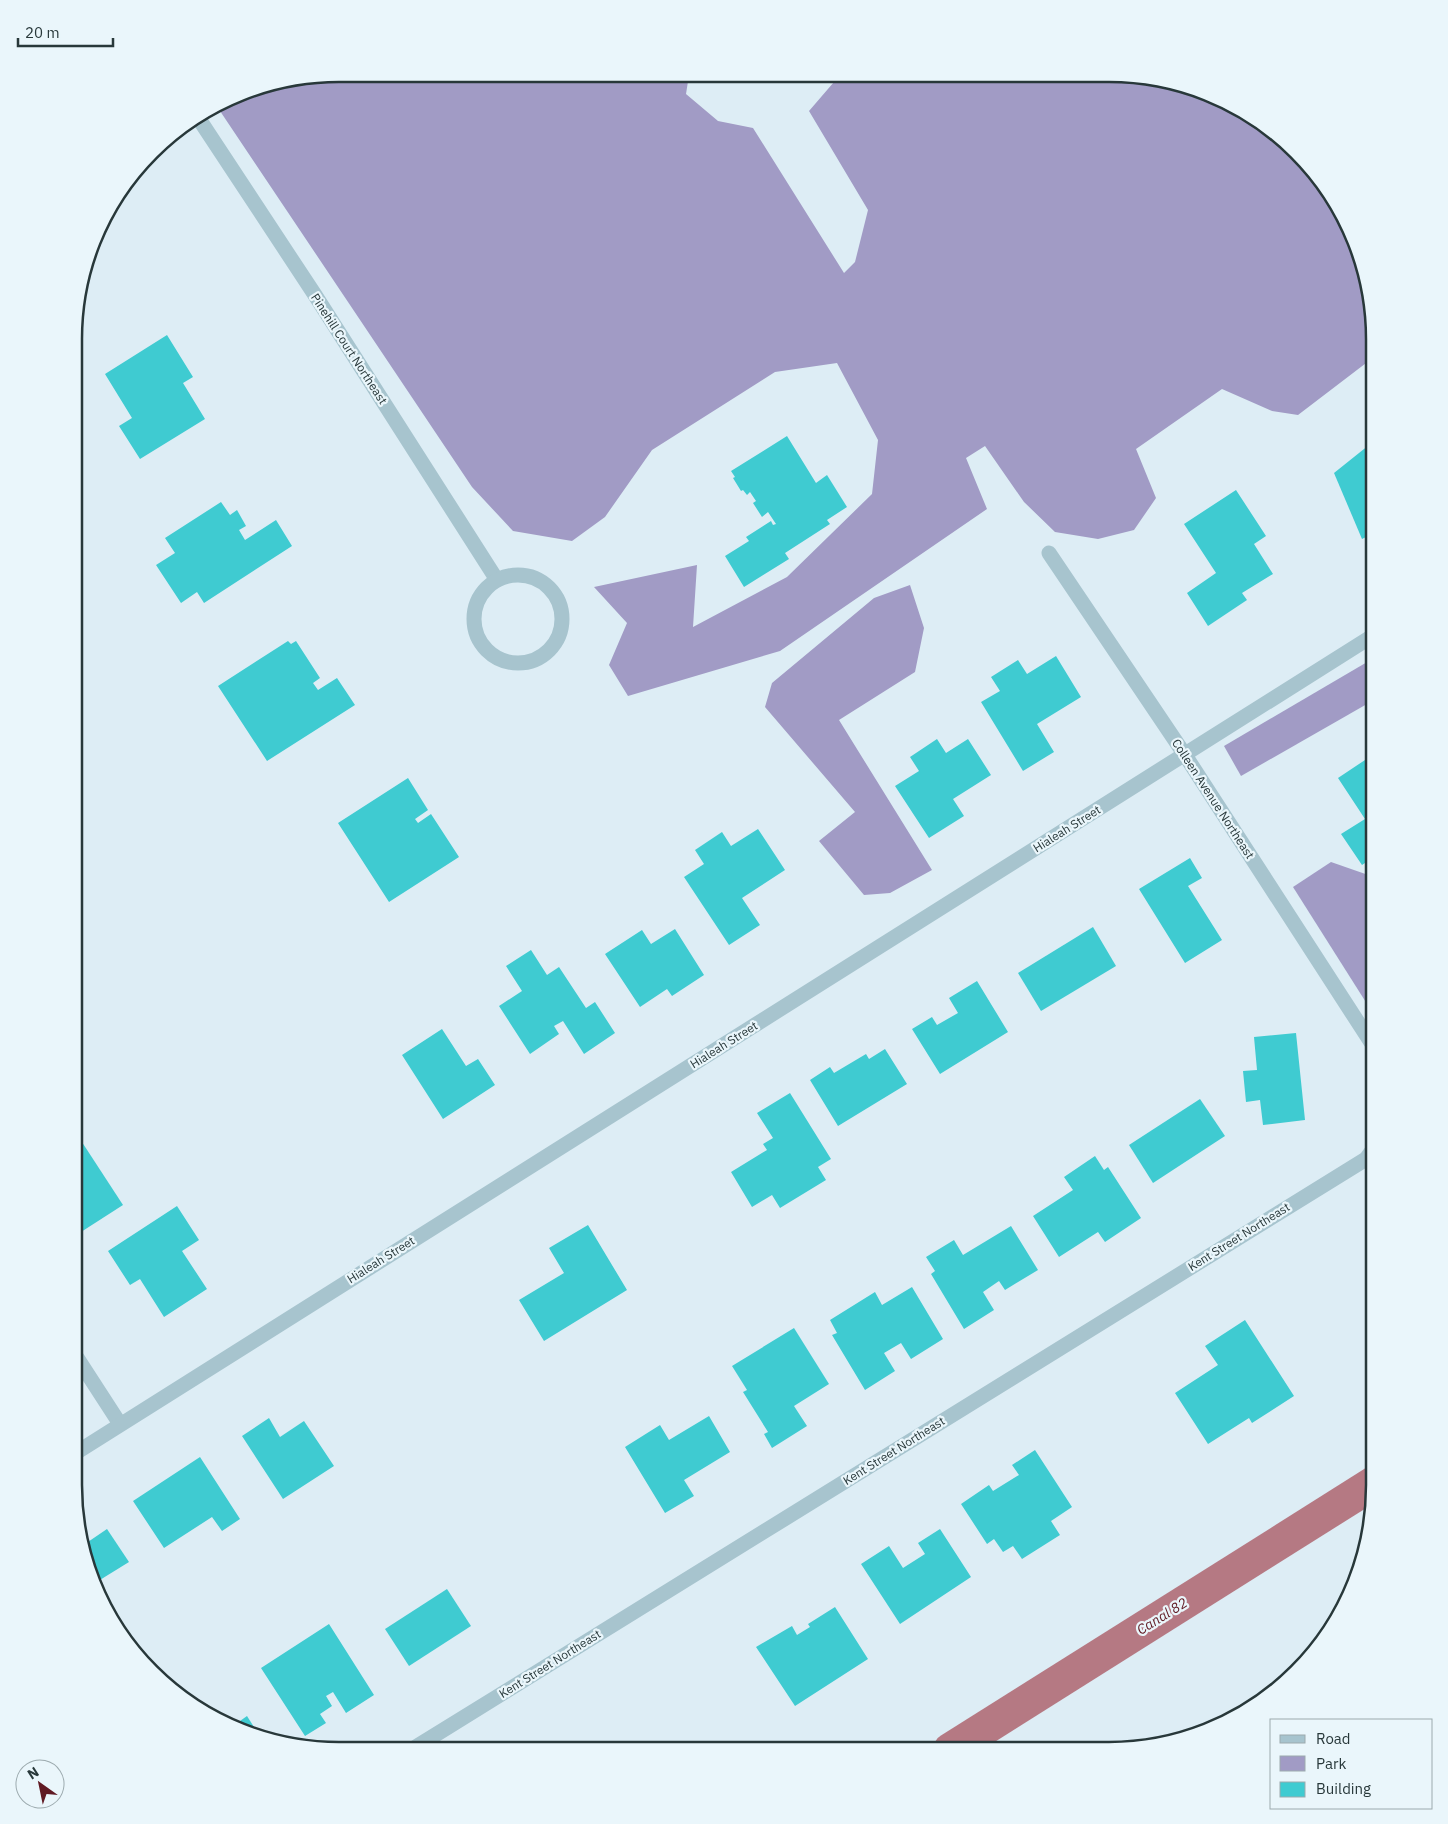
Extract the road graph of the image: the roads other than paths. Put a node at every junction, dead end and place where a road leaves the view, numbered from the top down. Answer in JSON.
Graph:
{"nodes":[{"id":1,"x":201,"y":123,"type":"edge"},
{"id":2,"x":1049,"y":553,"type":"dead end"},
{"id":3,"x":497,"y":580,"type":"junction"},
{"id":4,"x":1366,"y":640,"type":"edge"},
{"id":5,"x":1185,"y":754,"type":"junction"},
{"id":6,"x":1366,"y":1035,"type":"edge"},
{"id":7,"x":1366,"y":1159,"type":"edge"},
{"id":8,"x":82,"y":1365,"type":"edge"},
{"id":9,"x":120,"y":1424,"type":"junction"},
{"id":10,"x":82,"y":1449,"type":"edge"},
{"id":11,"x":424,"y":1742,"type":"edge"}],
"edges":[{"from":1,"to":3,"type":"street","name":"Pinehill Court Northeast"},
{"from":2,"to":5,"type":"street","name":"Colleen Avenue Northeast"},
{"from":3,"to":3,"type":"street"},
{"from":4,"to":5,"type":"street","name":"Hialeah Street"},
{"from":5,"to":6,"type":"street","name":"Colleen Avenue Northeast"},
{"from":5,"to":9,"type":"street","name":"Hialeah Street"},
{"from":7,"to":11,"type":"street","name":"Kent Street Northeast"},
{"from":8,"to":9,"type":"street"},
{"from":9,"to":10,"type":"street","name":"Hialeah Street"}]}
